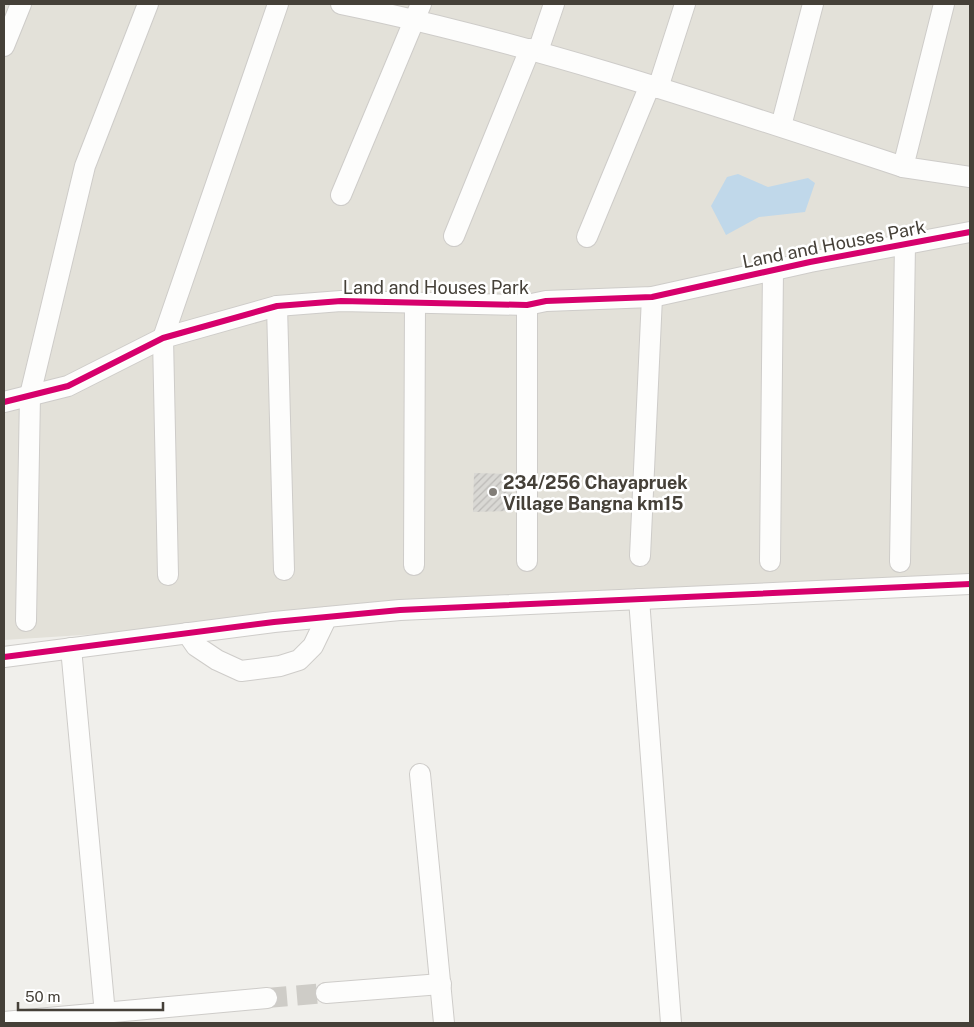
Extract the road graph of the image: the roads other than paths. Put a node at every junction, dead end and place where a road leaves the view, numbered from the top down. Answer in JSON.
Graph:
{"nodes":[{"id":1,"x":22,"y":4,"type":"edge"},
{"id":2,"x":148,"y":4,"type":"edge"},
{"id":3,"x":278,"y":4,"type":"edge"},
{"id":4,"x":341,"y":4,"type":"edge"},
{"id":5,"x":554,"y":4,"type":"edge"},
{"id":6,"x":685,"y":4,"type":"edge"},
{"id":7,"x":813,"y":4,"type":"edge"},
{"id":8,"x":944,"y":4,"type":"edge"},
{"id":9,"x":419,"y":12,"type":"edge"},
{"id":10,"x":4,"y":46,"type":"edge"},
{"id":11,"x":534,"y":50,"type":"junction"},
{"id":12,"x":654,"y":86,"type":"junction"},
{"id":13,"x":781,"y":126,"type":"junction"},
{"id":14,"x":903,"y":167,"type":"junction"},
{"id":15,"x":970,"y":177,"type":"edge"},
{"id":16,"x":340,"y":195,"type":"dead end"},
{"id":17,"x":970,"y":232,"type":"edge"},
{"id":18,"x":454,"y":236,"type":"dead end"},
{"id":19,"x":587,"y":237,"type":"dead end"},
{"id":20,"x":905,"y":244,"type":"junction"},
{"id":21,"x":773,"y":270,"type":"junction"},
{"id":22,"x":652,"y":297,"type":"junction"},
{"id":23,"x":415,"y":302,"type":"junction"},
{"id":24,"x":527,"y":305,"type":"junction"},
{"id":25,"x":277,"y":306,"type":"junction"},
{"id":26,"x":163,"y":338,"type":"junction"},
{"id":27,"x":30,"y":395,"type":"junction"},
{"id":28,"x":4,"y":402,"type":"edge"},
{"id":29,"x":640,"y":556,"type":"dead end"},
{"id":30,"x":527,"y":561,"type":"dead end"},
{"id":31,"x":770,"y":561,"type":"dead end"},
{"id":32,"x":900,"y":562,"type":"dead end"},
{"id":33,"x":414,"y":565,"type":"dead end"},
{"id":34,"x":284,"y":570,"type":"dead end"},
{"id":35,"x":168,"y":574,"type":"dead end"},
{"id":36,"x":970,"y":584,"type":"edge"},
{"id":37,"x":639,"y":599,"type":"junction"},
{"id":38,"x":327,"y":617,"type":"junction"},
{"id":39,"x":26,"y":621,"type":"dead end"},
{"id":40,"x":187,"y":633,"type":"junction"},
{"id":41,"x":71,"y":648,"type":"junction"},
{"id":42,"x":4,"y":657,"type":"edge"},
{"id":43,"x":420,"y":774,"type":"dead end"},
{"id":44,"x":441,"y":984,"type":"junction"},
{"id":45,"x":326,"y":993,"type":"tunnel mouth"},
{"id":46,"x":267,"y":998,"type":"tunnel mouth"},
{"id":47,"x":105,"y":1014,"type":"junction"},
{"id":48,"x":4,"y":1022,"type":"edge"},
{"id":49,"x":444,"y":1023,"type":"edge"},
{"id":50,"x":670,"y":1023,"type":"edge"}],
"edges":[{"from":1,"to":10,"type":"street"},
{"from":2,"to":27,"type":"street"},
{"from":3,"to":26,"type":"street"},
{"from":4,"to":9,"type":"street"},
{"from":5,"to":11,"type":"street"},
{"from":6,"to":12,"type":"street"},
{"from":7,"to":13,"type":"street"},
{"from":8,"to":14,"type":"street"},
{"from":9,"to":11,"type":"street"},
{"from":9,"to":16,"type":"street"},
{"from":11,"to":12,"type":"street"},
{"from":11,"to":18,"type":"street"},
{"from":12,"to":13,"type":"street"},
{"from":12,"to":19,"type":"street"},
{"from":13,"to":14,"type":"street"},
{"from":14,"to":15,"type":"street"},
{"from":17,"to":20,"type":"street","name":"Land and Houses Park"},
{"from":20,"to":21,"type":"street","name":"Land and Houses Park"},
{"from":20,"to":32,"type":"street"},
{"from":21,"to":22,"type":"street","name":"Land and Houses Park"},
{"from":21,"to":31,"type":"street"},
{"from":22,"to":24,"type":"street","name":"Land and Houses Park"},
{"from":22,"to":29,"type":"street"},
{"from":23,"to":24,"type":"street","name":"Land and Houses Park"},
{"from":23,"to":25,"type":"street","name":"Land and Houses Park"},
{"from":23,"to":33,"type":"street"},
{"from":24,"to":30,"type":"street"},
{"from":25,"to":26,"type":"street","name":"Land and Houses Park"},
{"from":25,"to":34,"type":"street"},
{"from":26,"to":27,"type":"street","name":"Land and Houses Park"},
{"from":26,"to":35,"type":"street"},
{"from":27,"to":28,"type":"street","name":"Land and Houses Park"},
{"from":27,"to":39,"type":"street"},
{"from":36,"to":37,"type":"street"},
{"from":37,"to":38,"type":"street"},
{"from":37,"to":50,"type":"street"},
{"from":38,"to":40,"type":"street"},
{"from":38,"to":40,"type":"street"},
{"from":40,"to":41,"type":"street"},
{"from":41,"to":42,"type":"street"},
{"from":41,"to":47,"type":"street"},
{"from":43,"to":44,"type":"street"},
{"from":44,"to":45,"type":"street"},
{"from":44,"to":49,"type":"street"},
{"from":46,"to":47,"type":"street"},
{"from":47,"to":48,"type":"street"}]}
